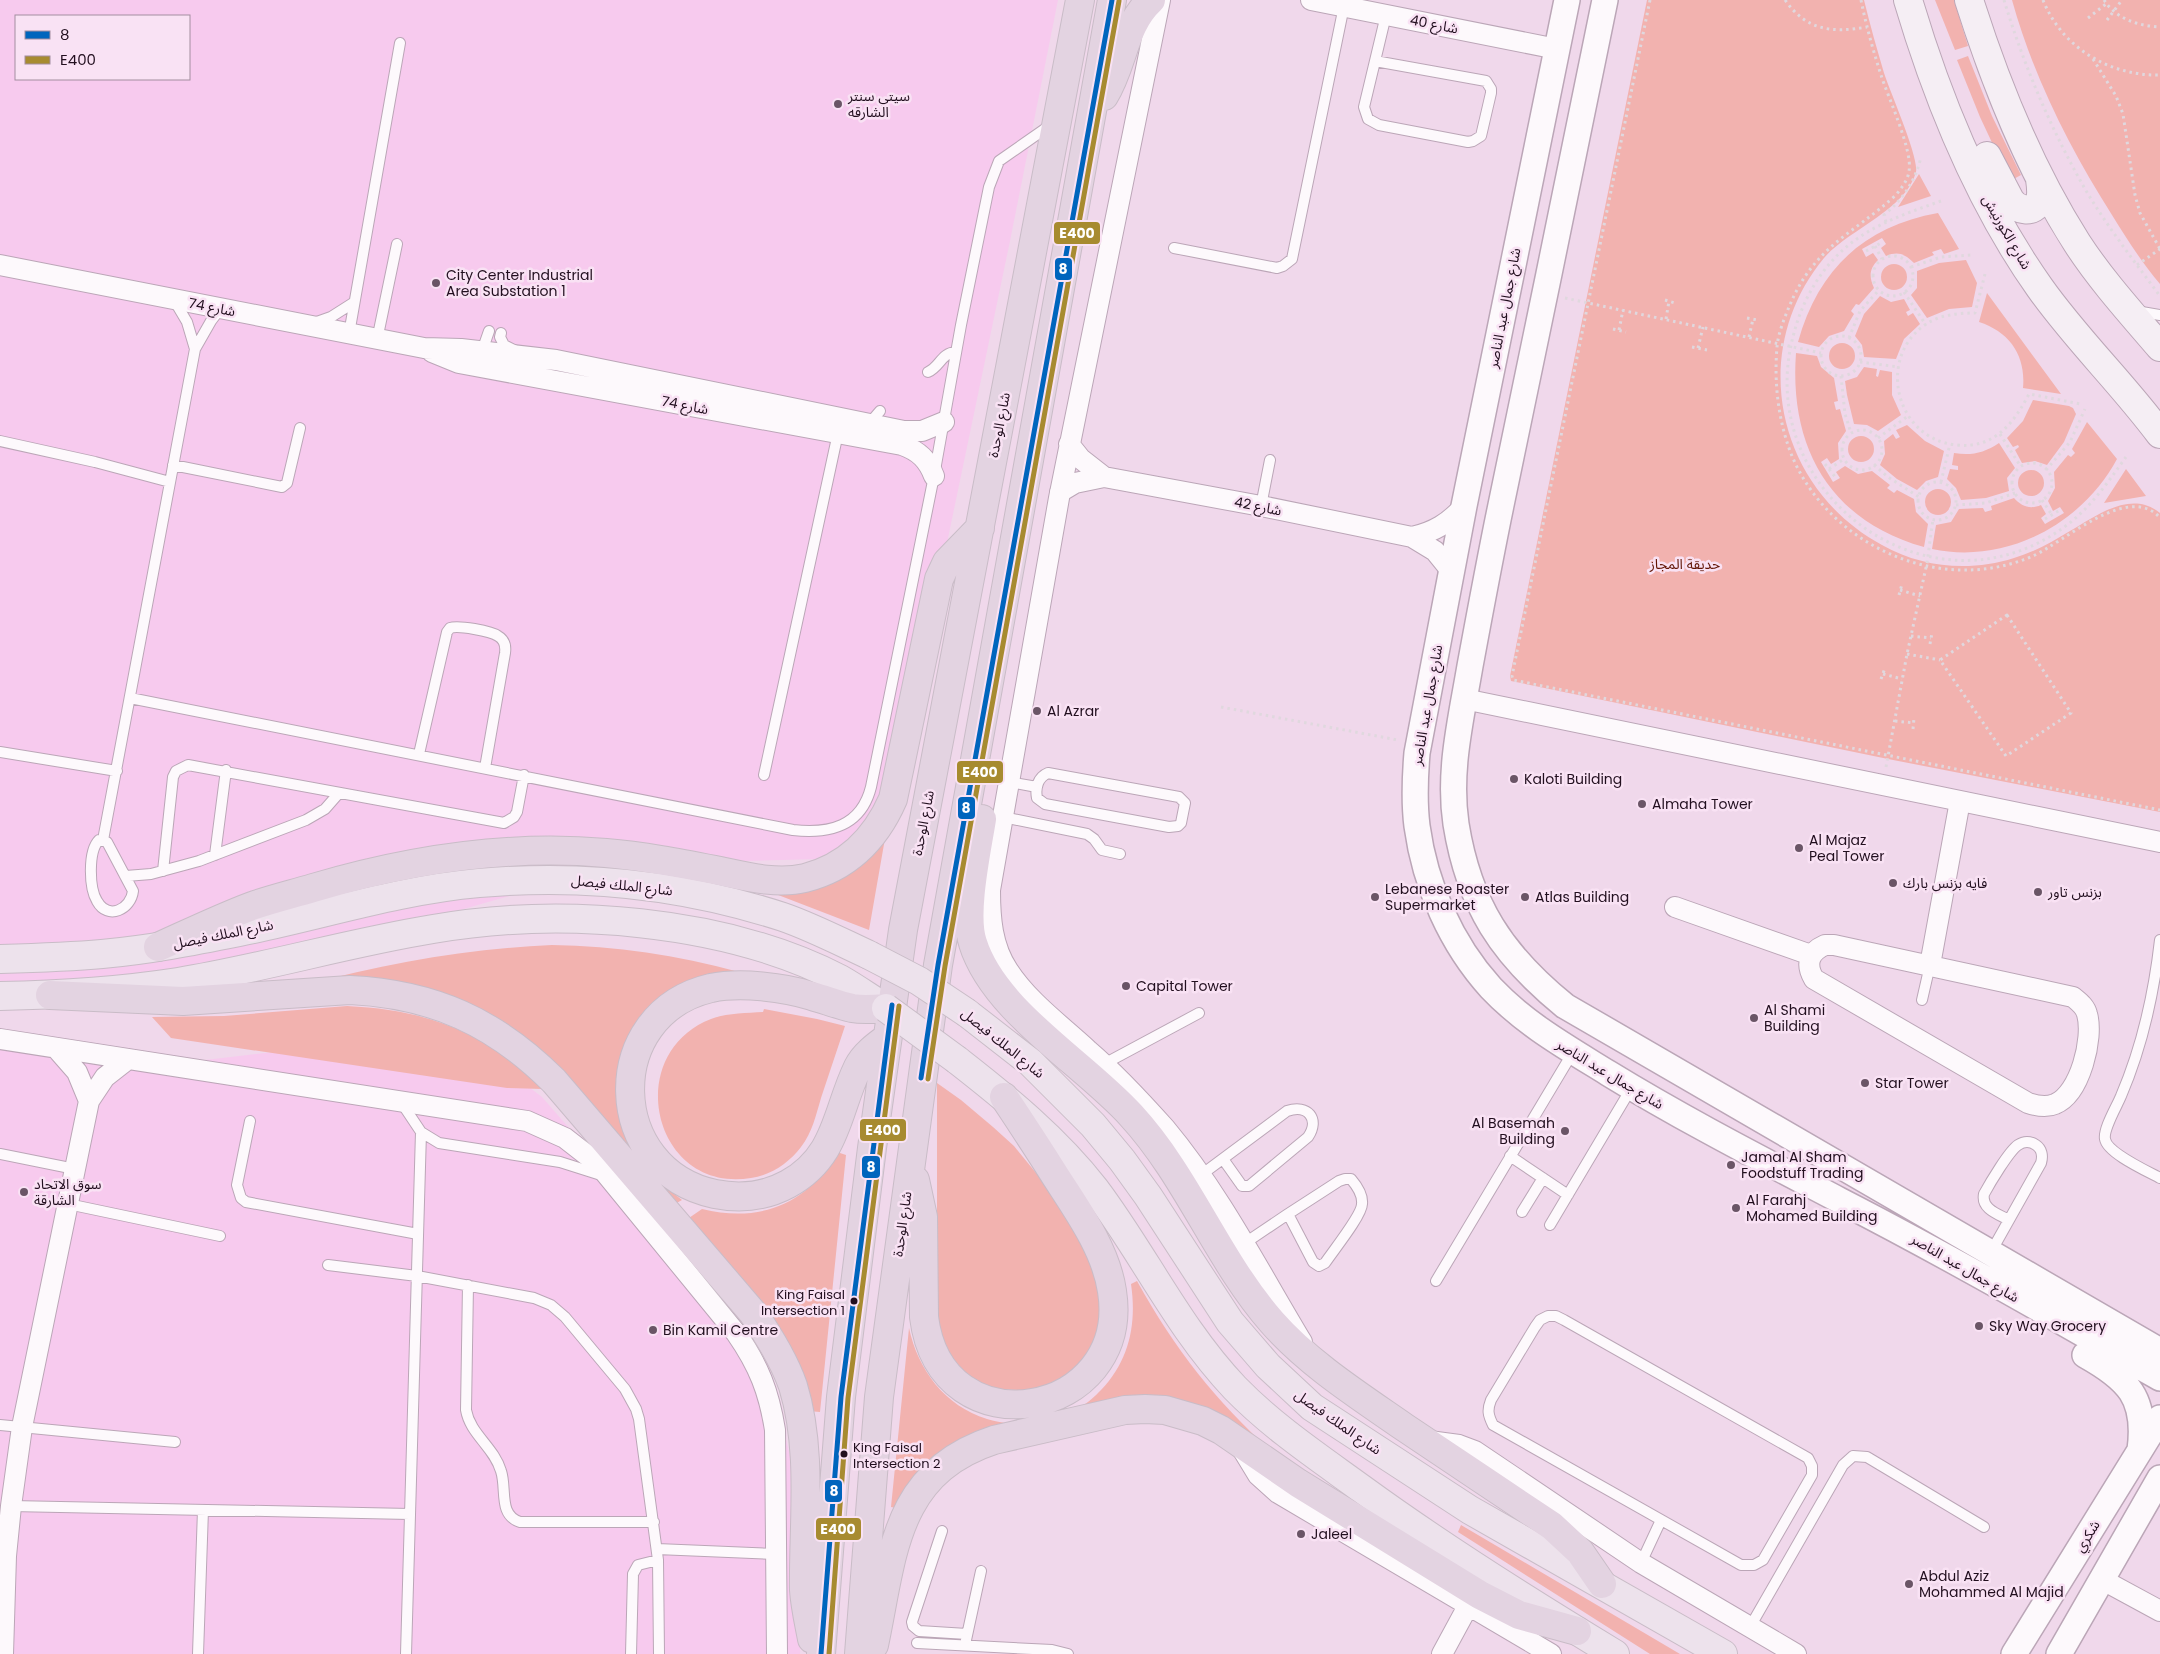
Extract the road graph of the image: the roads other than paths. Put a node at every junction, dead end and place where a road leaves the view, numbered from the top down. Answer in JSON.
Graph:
{"nodes":[{"id":1,"x":1080,"y":0,"type":"edge"},
{"id":2,"x":1112,"y":0,"type":"edge"},
{"id":3,"x":1151,"y":0,"type":"edge"},
{"id":4,"x":1160,"y":0,"type":"edge"},
{"id":5,"x":1311,"y":0,"type":"edge"},
{"id":6,"x":1567,"y":0,"type":"edge"},
{"id":7,"x":1605,"y":0,"type":"edge"},
{"id":8,"x":1908,"y":0,"type":"edge"},
{"id":9,"x":1969,"y":0,"type":"edge"},
{"id":10,"x":1354,"y":5,"type":"edge"},
{"id":11,"x":1386,"y":15,"type":"junction"},
{"id":12,"x":400,"y":43,"type":"dead end"},
{"id":13,"x":1557,"y":49,"type":"junction"},
{"id":14,"x":1375,"y":61,"type":"junction"},
{"id":15,"x":1057,"y":121,"type":"junction"},
{"id":16,"x":1090,"y":124,"type":"junction"},
{"id":17,"x":1953,"y":127,"type":"junction"},
{"id":18,"x":2040,"y":179,"type":"junction"},
{"id":19,"x":397,"y":244,"type":"dead end"},
{"id":20,"x":1174,"y":248,"type":"dead end"},
{"id":21,"x":1514,"y":258,"type":"junction"},
{"id":22,"x":0,"y":265,"type":"edge"},
{"id":23,"x":173,"y":299,"type":"junction"},
{"id":24,"x":353,"y":303,"type":"junction"},
{"id":25,"x":220,"y":308,"type":"junction"},
{"id":26,"x":2128,"y":310,"type":"junction"},
{"id":27,"x":2160,"y":315,"type":"edge"},
{"id":28,"x":307,"y":325,"type":"junction"},
{"id":29,"x":489,"y":331,"type":"dead end"},
{"id":30,"x":501,"y":333,"type":"dead end"},
{"id":31,"x":348,"y":334,"type":"junction"},
{"id":32,"x":377,"y":340,"type":"junction"},
{"id":33,"x":2160,"y":347,"type":"edge"},
{"id":34,"x":195,"y":349,"type":"junction"},
{"id":35,"x":956,"y":352,"type":"junction"},
{"id":36,"x":528,"y":357,"type":"junction"},
{"id":37,"x":479,"y":359,"type":"junction"},
{"id":38,"x":1530,"y":367,"type":"junction"},
{"id":39,"x":928,"y":372,"type":"dead end"},
{"id":40,"x":944,"y":422,"type":"junction"},
{"id":41,"x":300,"y":428,"type":"dead end"},
{"id":42,"x":838,"y":433,"type":"junction"},
{"id":43,"x":2160,"y":434,"type":"edge"},
{"id":44,"x":0,"y":441,"type":"edge"},
{"id":45,"x":1069,"y":444,"type":"junction"},
{"id":46,"x":1270,"y":460,"type":"dead end"},
{"id":47,"x":173,"y":465,"type":"junction"},
{"id":48,"x":1471,"y":472,"type":"junction"},
{"id":49,"x":934,"y":476,"type":"junction"},
{"id":50,"x":1104,"y":477,"type":"junction"},
{"id":51,"x":170,"y":482,"type":"junction"},
{"id":52,"x":1060,"y":492,"type":"junction"},
{"id":53,"x":1261,"y":506,"type":"junction"},
{"id":54,"x":1464,"y":506,"type":"junction"},
{"id":55,"x":980,"y":528,"type":"junction"},
{"id":56,"x":1412,"y":537,"type":"junction"},
{"id":57,"x":1490,"y":558,"type":"junction"},
{"id":58,"x":1452,"y":572,"type":"junction"},
{"id":59,"x":130,"y":698,"type":"junction"},
{"id":60,"x":1464,"y":700,"type":"junction"},
{"id":61,"x":0,"y":752,"type":"edge"},
{"id":62,"x":419,"y":754,"type":"junction"},
{"id":63,"x":974,"y":757,"type":"junction"},
{"id":64,"x":485,"y":768,"type":"junction"},
{"id":65,"x":226,"y":770,"type":"junction"},
{"id":66,"x":117,"y":771,"type":"junction"},
{"id":67,"x":524,"y":775,"type":"junction"},
{"id":68,"x":764,"y":775,"type":"dead end"},
{"id":69,"x":1009,"y":782,"type":"junction"},
{"id":70,"x":1037,"y":787,"type":"junction"},
{"id":71,"x":339,"y":793,"type":"junction"},
{"id":72,"x":1960,"y":801,"type":"junction"},
{"id":73,"x":1003,"y":817,"type":"junction"},
{"id":74,"x":104,"y":840,"type":"junction"},
{"id":75,"x":2160,"y":842,"type":"edge"},
{"id":76,"x":1120,"y":854,"type":"dead end"},
{"id":77,"x":215,"y":855,"type":"junction"},
{"id":78,"x":163,"y":871,"type":"junction"},
{"id":79,"x":126,"y":876,"type":"junction"},
{"id":80,"x":1675,"y":907,"type":"dead end"},
{"id":81,"x":2160,"y":940,"type":"edge"},
{"id":82,"x":158,"y":947,"type":"junction"},
{"id":83,"x":1811,"y":954,"type":"junction"},
{"id":84,"x":0,"y":959,"type":"edge"},
{"id":85,"x":1930,"y":965,"type":"junction"},
{"id":86,"x":50,"y":995,"type":"junction"},
{"id":87,"x":0,"y":996,"type":"edge"},
{"id":88,"x":1922,"y":1000,"type":"dead end"},
{"id":89,"x":886,"y":1008,"type":"junction"},
{"id":90,"x":1199,"y":1013,"type":"dead end"},
{"id":91,"x":887,"y":1038,"type":"junction"},
{"id":92,"x":0,"y":1039,"type":"edge"},
{"id":93,"x":56,"y":1048,"type":"junction"},
{"id":94,"x":1573,"y":1052,"type":"junction"},
{"id":95,"x":128,"y":1059,"type":"junction"},
{"id":96,"x":1104,"y":1064,"type":"junction"},
{"id":97,"x":1632,"y":1088,"type":"junction"},
{"id":98,"x":1004,"y":1097,"type":"junction"},
{"id":99,"x":89,"y":1101,"type":"junction"},
{"id":100,"x":401,"y":1101,"type":"junction"},
{"id":101,"x":1663,"y":1105,"type":"junction"},
{"id":102,"x":1762,"y":1119,"type":"junction"},
{"id":103,"x":250,"y":1121,"type":"dead end"},
{"id":104,"x":421,"y":1132,"type":"junction"},
{"id":105,"x":0,"y":1154,"type":"edge"},
{"id":106,"x":1510,"y":1156,"type":"junction"},
{"id":107,"x":911,"y":1158,"type":"junction"},
{"id":108,"x":1223,"y":1159,"type":"junction"},
{"id":109,"x":75,"y":1169,"type":"junction"},
{"id":110,"x":1201,"y":1175,"type":"junction"},
{"id":111,"x":610,"y":1178,"type":"junction"},
{"id":112,"x":1543,"y":1178,"type":"junction"},
{"id":113,"x":2160,"y":1178,"type":"edge"},
{"id":114,"x":1568,"y":1195,"type":"junction"},
{"id":115,"x":68,"y":1204,"type":"junction"},
{"id":116,"x":1522,"y":1212,"type":"dead end"},
{"id":117,"x":1288,"y":1214,"type":"junction"},
{"id":118,"x":2009,"y":1220,"type":"junction"},
{"id":119,"x":1550,"y":1225,"type":"dead end"},
{"id":120,"x":418,"y":1234,"type":"junction"},
{"id":121,"x":1906,"y":1235,"type":"junction"},
{"id":122,"x":220,"y":1236,"type":"dead end"},
{"id":123,"x":1245,"y":1243,"type":"junction"},
{"id":124,"x":1991,"y":1252,"type":"junction"},
{"id":125,"x":328,"y":1265,"type":"dead end"},
{"id":126,"x":417,"y":1276,"type":"junction"},
{"id":127,"x":1436,"y":1281,"type":"dead end"},
{"id":128,"x":468,"y":1285,"type":"junction"},
{"id":129,"x":2160,"y":1331,"type":"edge"},
{"id":130,"x":2130,"y":1332,"type":"junction"},
{"id":131,"x":2160,"y":1351,"type":"edge"},
{"id":132,"x":1315,"y":1362,"type":"junction"},
{"id":133,"x":2160,"y":1378,"type":"edge"},
{"id":134,"x":2160,"y":1418,"type":"edge"},
{"id":135,"x":0,"y":1425,"type":"edge"},
{"id":136,"x":22,"y":1426,"type":"junction"},
{"id":137,"x":1425,"y":1441,"type":"junction"},
{"id":138,"x":175,"y":1442,"type":"dead end"},
{"id":139,"x":1238,"y":1442,"type":"junction"},
{"id":140,"x":2140,"y":1450,"type":"junction"},
{"id":141,"x":2160,"y":1478,"type":"edge"},
{"id":142,"x":11,"y":1506,"type":"junction"},
{"id":143,"x":203,"y":1510,"type":"junction"},
{"id":144,"x":410,"y":1514,"type":"junction"},
{"id":145,"x":1662,"y":1520,"type":"junction"},
{"id":146,"x":654,"y":1522,"type":"junction"},
{"id":147,"x":1984,"y":1527,"type":"dead end"},
{"id":148,"x":942,"y":1531,"type":"dead end"},
{"id":149,"x":658,"y":1554,"type":"junction"},
{"id":150,"x":776,"y":1554,"type":"junction"},
{"id":151,"x":1641,"y":1563,"type":"junction"},
{"id":152,"x":981,"y":1572,"type":"dead end"},
{"id":153,"x":2101,"y":1579,"type":"junction"},
{"id":154,"x":1602,"y":1584,"type":"junction"},
{"id":155,"x":1468,"y":1606,"type":"junction"},
{"id":156,"x":2160,"y":1611,"type":"edge"},
{"id":157,"x":1750,"y":1627,"type":"junction"},
{"id":158,"x":1577,"y":1631,"type":"junction"},
{"id":159,"x":967,"y":1634,"type":"junction"},
{"id":160,"x":917,"y":1644,"type":"dead end"},
{"id":161,"x":965,"y":1646,"type":"junction"},
{"id":162,"x":2019,"y":1650,"type":"edge"},
{"id":163,"x":2059,"y":1653,"type":"edge"},
{"id":164,"x":4,"y":1654,"type":"edge"},
{"id":165,"x":198,"y":1654,"type":"edge"},
{"id":166,"x":406,"y":1654,"type":"edge"},
{"id":167,"x":631,"y":1654,"type":"edge"},
{"id":168,"x":659,"y":1654,"type":"edge"},
{"id":169,"x":777,"y":1654,"type":"edge"},
{"id":170,"x":814,"y":1654,"type":"edge"},
{"id":171,"x":821,"y":1654,"type":"edge"},
{"id":172,"x":859,"y":1654,"type":"edge"},
{"id":173,"x":872,"y":1654,"type":"edge"},
{"id":174,"x":1068,"y":1654,"type":"edge"},
{"id":175,"x":1442,"y":1654,"type":"edge"},
{"id":176,"x":1551,"y":1654,"type":"edge"},
{"id":177,"x":1615,"y":1654,"type":"edge"},
{"id":178,"x":1723,"y":1654,"type":"edge"},
{"id":179,"x":1796,"y":1654,"type":"edge"}],
"edges":[{"from":1,"to":15,"type":"highway","name":"شارع الوحدة"},
{"from":2,"to":16,"type":"highway","name":"شارع الوحدة"},
{"from":3,"to":16,"type":"highway"},
{"from":4,"to":45,"type":"street"},
{"from":5,"to":10,"type":"street","name":"شارع 40"},
{"from":6,"to":13,"type":"street","name":"شارع جمال عبد الناصر"},
{"from":7,"to":38,"type":"street","name":"شارع جمال عبد الناصر"},
{"from":8,"to":17,"type":"main road","name":"شارع الكورنيش"},
{"from":9,"to":18,"type":"main road"},
{"from":10,"to":11,"type":"street","name":"شارع 40"},
{"from":10,"to":20,"type":"lane"},
{"from":11,"to":13,"type":"street","name":"شارع 40"},
{"from":11,"to":14,"type":"lane"},
{"from":12,"to":24,"type":"lane"},
{"from":13,"to":21,"type":"street","name":"شارع جمال عبد الناصر"},
{"from":14,"to":14,"type":"lane"},
{"from":15,"to":35,"type":"lane"},
{"from":15,"to":55,"type":"highway","name":"شارع الوحدة"},
{"from":16,"to":63,"type":"highway","name":"شارع الوحدة"},
{"from":17,"to":18,"type":"main road"},
{"from":17,"to":43,"type":"main road","name":"شارع الكورنيش"},
{"from":18,"to":26,"type":"main road"},
{"from":19,"to":32,"type":"lane"},
{"from":21,"to":38,"type":"street"},
{"from":21,"to":48,"type":"street","name":"شارع جمال عبد الناصر"},
{"from":22,"to":23,"type":"street","name":"شارع 74"},
{"from":23,"to":25,"type":"street","name":"شارع 74"},
{"from":23,"to":34,"type":"lane"},
{"from":24,"to":28,"type":"lane"},
{"from":24,"to":31,"type":"lane"},
{"from":25,"to":28,"type":"street","name":"شارع 74"},
{"from":25,"to":34,"type":"lane"},
{"from":26,"to":27,"type":"lane"},
{"from":26,"to":33,"type":"main road"},
{"from":28,"to":31,"type":"street","name":"شارع 74"},
{"from":29,"to":37,"type":"lane"},
{"from":30,"to":36,"type":"lane"},
{"from":31,"to":32,"type":"street","name":"شارع 74"},
{"from":32,"to":37,"type":"street","name":"شارع 74"},
{"from":34,"to":47,"type":"lane"},
{"from":35,"to":39,"type":"lane"},
{"from":35,"to":40,"type":"lane"},
{"from":36,"to":37,"type":"street","name":"شارع 74"},
{"from":36,"to":40,"type":"street","name":"شارع 74"},
{"from":37,"to":42,"type":"street","name":"شارع 74"},
{"from":38,"to":57,"type":"street","name":"شارع جمال عبد الناصر"},
{"from":40,"to":49,"type":"lane"},
{"from":41,"to":47,"type":"lane"},
{"from":42,"to":49,"type":"street","name":"شارع 74"},
{"from":42,"to":68,"type":"lane"},
{"from":44,"to":51,"type":"lane"},
{"from":45,"to":50,"type":"street","name":"شارع 42"},
{"from":45,"to":52,"type":"street"},
{"from":46,"to":53,"type":"lane"},
{"from":47,"to":51,"type":"lane"},
{"from":48,"to":54,"type":"street","name":"شارع جمال عبد الناصر"},
{"from":48,"to":57,"type":"street"},
{"from":49,"to":67,"type":"lane"},
{"from":50,"to":52,"type":"street","name":"شارع 42"},
{"from":50,"to":53,"type":"street","name":"شارع 42"},
{"from":51,"to":59,"type":"lane"},
{"from":52,"to":69,"type":"street"},
{"from":53,"to":56,"type":"street","name":"شارع 42"},
{"from":54,"to":56,"type":"street","name":"شارع 42"},
{"from":54,"to":58,"type":"street","name":"شارع جمال عبد الناصر"},
{"from":55,"to":82,"type":"highway"},
{"from":55,"to":91,"type":"highway","name":"شارع الوحدة"},
{"from":56,"to":58,"type":"street","name":"شارع 42"},
{"from":57,"to":60,"type":"street","name":"شارع جمال عبد الناصر"},
{"from":58,"to":94,"type":"street","name":"شارع جمال عبد الناصر"},
{"from":59,"to":62,"type":"lane"},
{"from":59,"to":66,"type":"lane"},
{"from":60,"to":72,"type":"street"},
{"from":60,"to":102,"type":"street","name":"شارع جمال عبد الناصر"},
{"from":61,"to":66,"type":"lane"},
{"from":62,"to":64,"type":"lane"},
{"from":62,"to":64,"type":"lane"},
{"from":63,"to":107,"type":"highway","name":"شارع الوحدة"},
{"from":63,"to":132,"type":"highway"},
{"from":64,"to":67,"type":"lane"},
{"from":65,"to":71,"type":"lane"},
{"from":65,"to":77,"type":"lane"},
{"from":65,"to":78,"type":"lane"},
{"from":66,"to":74,"type":"lane"},
{"from":67,"to":71,"type":"lane"},
{"from":69,"to":70,"type":"lane"},
{"from":69,"to":73,"type":"street"},
{"from":70,"to":70,"type":"lane"},
{"from":71,"to":77,"type":"lane"},
{"from":72,"to":75,"type":"street"},
{"from":72,"to":85,"type":"street"},
{"from":73,"to":76,"type":"lane"},
{"from":73,"to":96,"type":"street"},
{"from":74,"to":79,"type":"lane"},
{"from":74,"to":79,"type":"lane"},
{"from":77,"to":78,"type":"lane"},
{"from":78,"to":79,"type":"lane"},
{"from":80,"to":83,"type":"street"},
{"from":81,"to":113,"type":"lane"},
{"from":82,"to":84,"type":"main road","name":"شارع الملك فيصل"},
{"from":82,"to":154,"type":"main road","name":"شارع الملك فيصل","bridge":true},
{"from":83,"to":85,"type":"street"},
{"from":83,"to":85,"type":"street"},
{"from":85,"to":88,"type":"lane"},
{"from":86,"to":87,"type":"main road"},
{"from":86,"to":89,"type":"main road"},
{"from":86,"to":170,"type":"highway"},
{"from":89,"to":91,"type":"highway"},
{"from":89,"to":98,"type":"main road","bridge":true},
{"from":90,"to":96,"type":"lane"},
{"from":91,"to":171,"type":"highway","name":"شارع الوحدة"},
{"from":92,"to":93,"type":"street"},
{"from":93,"to":95,"type":"street"},
{"from":93,"to":99,"type":"street"},
{"from":94,"to":97,"type":"street","name":"شارع جمال عبد الناصر"},
{"from":94,"to":106,"type":"lane"},
{"from":95,"to":99,"type":"street"},
{"from":95,"to":100,"type":"street"},
{"from":96,"to":110,"type":"street"},
{"from":97,"to":101,"type":"street","name":"شارع جمال عبد الناصر"},
{"from":97,"to":114,"type":"lane"},
{"from":98,"to":107,"type":"highway"},
{"from":98,"to":158,"type":"main road"},
{"from":99,"to":109,"type":"street"},
{"from":100,"to":104,"type":"lane"},
{"from":100,"to":111,"type":"street"},
{"from":101,"to":102,"type":"street"},
{"from":101,"to":121,"type":"street","name":"شارع جمال عبد الناصر"},
{"from":102,"to":124,"type":"street","name":"شارع جمال عبد الناصر"},
{"from":103,"to":120,"type":"lane"},
{"from":104,"to":111,"type":"lane"},
{"from":104,"to":120,"type":"lane"},
{"from":105,"to":109,"type":"lane"},
{"from":106,"to":112,"type":"lane"},
{"from":106,"to":127,"type":"lane"},
{"from":107,"to":172,"type":"highway","name":"شارع الوحدة"},
{"from":108,"to":108,"type":"lane"},
{"from":108,"to":110,"type":"lane"},
{"from":109,"to":115,"type":"street"},
{"from":110,"to":123,"type":"street"},
{"from":111,"to":150,"type":"street"},
{"from":112,"to":114,"type":"lane"},
{"from":112,"to":116,"type":"lane"},
{"from":114,"to":119,"type":"lane"},
{"from":115,"to":122,"type":"lane"},
{"from":115,"to":136,"type":"street"},
{"from":117,"to":117,"type":"lane"},
{"from":117,"to":123,"type":"lane"},
{"from":118,"to":118,"type":"lane"},
{"from":118,"to":124,"type":"lane"},
{"from":120,"to":126,"type":"lane"},
{"from":121,"to":133,"type":"street","name":"شارع جمال عبد الناصر"},
{"from":121,"to":140,"type":"street"},
{"from":123,"to":132,"type":"street"},
{"from":124,"to":130,"type":"street","name":"شارع جمال عبد الناصر"},
{"from":125,"to":126,"type":"lane"},
{"from":126,"to":128,"type":"lane"},
{"from":126,"to":144,"type":"lane"},
{"from":128,"to":146,"type":"lane"},
{"from":128,"to":146,"type":"lane"},
{"from":129,"to":130,"type":"street"},
{"from":130,"to":131,"type":"street","name":"شارع جمال عبد الناصر"},
{"from":132,"to":137,"type":"highway"},
{"from":134,"to":140,"type":"street","name":"شكري"},
{"from":135,"to":136,"type":"lane"},
{"from":136,"to":138,"type":"lane"},
{"from":136,"to":142,"type":"street"},
{"from":137,"to":151,"type":"street"},
{"from":137,"to":154,"type":"highway"},
{"from":139,"to":155,"type":"street"},
{"from":139,"to":158,"type":"highway"},
{"from":139,"to":173,"type":"highway"},
{"from":140,"to":162,"type":"street","name":"شكري"},
{"from":141,"to":153,"type":"street"},
{"from":142,"to":143,"type":"lane"},
{"from":142,"to":164,"type":"street"},
{"from":143,"to":144,"type":"lane"},
{"from":143,"to":165,"type":"lane"},
{"from":144,"to":166,"type":"lane"},
{"from":145,"to":145,"type":"lane"},
{"from":145,"to":151,"type":"lane"},
{"from":146,"to":149,"type":"lane"},
{"from":147,"to":157,"type":"lane"},
{"from":148,"to":159,"type":"lane"},
{"from":149,"to":150,"type":"lane"},
{"from":149,"to":167,"type":"lane"},
{"from":149,"to":168,"type":"lane"},
{"from":150,"to":169,"type":"street"},
{"from":151,"to":157,"type":"street"},
{"from":152,"to":159,"type":"lane"},
{"from":153,"to":156,"type":"street"},
{"from":153,"to":163,"type":"street"},
{"from":154,"to":178,"type":"main road","name":"شارع الملك فيصل"},
{"from":155,"to":175,"type":"street"},
{"from":155,"to":176,"type":"street"},
{"from":157,"to":179,"type":"street"},
{"from":158,"to":177,"type":"main road"},
{"from":159,"to":161,"type":"lane"},
{"from":160,"to":161,"type":"lane"},
{"from":161,"to":174,"type":"lane"}]}
